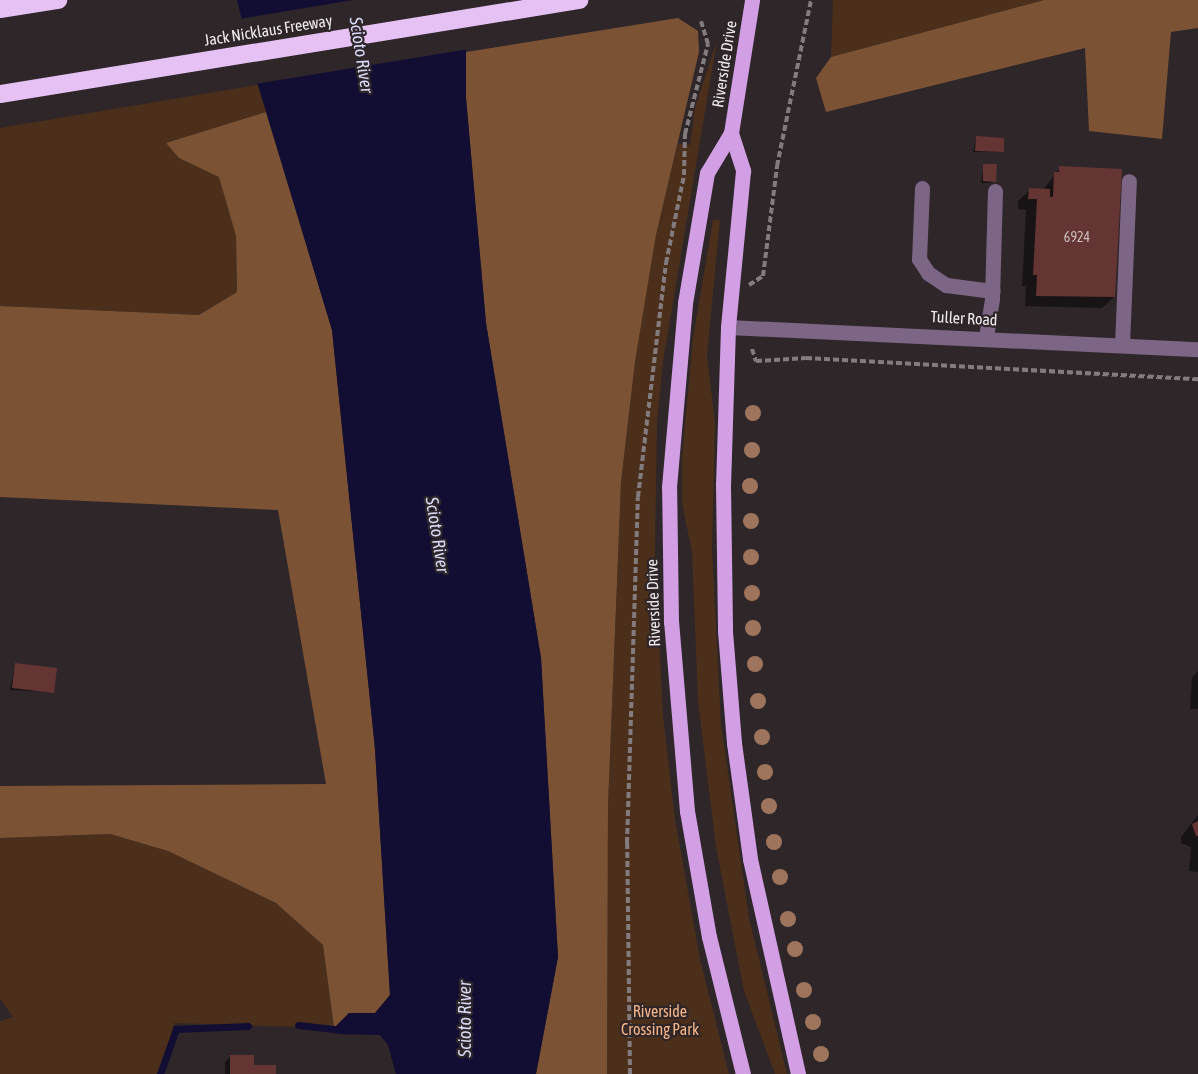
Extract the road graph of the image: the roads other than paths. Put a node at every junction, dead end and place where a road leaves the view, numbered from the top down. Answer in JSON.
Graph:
{"nodes":[{"id":1,"x":58,"y":0,"type":"edge"},
{"id":2,"x":579,"y":0,"type":"edge"},
{"id":3,"x":752,"y":0,"type":"edge"},
{"id":4,"x":0,"y":9,"type":"edge"},
{"id":5,"x":0,"y":94,"type":"edge"},
{"id":6,"x":731,"y":133,"type":"junction"},
{"id":7,"x":1130,"y":181,"type":"dead end"},
{"id":8,"x":922,"y":188,"type":"dead end"},
{"id":9,"x":994,"y":191,"type":"dead end"},
{"id":10,"x":993,"y":291,"type":"junction"},
{"id":11,"x":728,"y":327,"type":"junction"},
{"id":12,"x":986,"y":337,"type":"junction"},
{"id":13,"x":1122,"y":345,"type":"junction"},
{"id":14,"x":1198,"y":349,"type":"edge"},
{"id":15,"x":743,"y":1074,"type":"edge"},
{"id":16,"x":798,"y":1074,"type":"edge"}],
"edges":[{"from":1,"to":4,"type":"highway"},
{"from":2,"to":5,"type":"highway","name":"Jack Nicklaus Freeway"},
{"from":3,"to":6,"type":"main road","name":"Riverside Drive"},
{"from":6,"to":11,"type":"main road","name":"Riverside Drive"},
{"from":6,"to":15,"type":"main road","name":"Riverside Drive"},
{"from":7,"to":13,"type":"street"},
{"from":8,"to":10,"type":"street"},
{"from":9,"to":10,"type":"street"},
{"from":10,"to":12,"type":"street"},
{"from":11,"to":12,"type":"street","name":"Tuller Road"},
{"from":11,"to":16,"type":"main road","name":"Riverside Drive"},
{"from":12,"to":13,"type":"street","name":"Tuller Road"},
{"from":13,"to":14,"type":"street","name":"Tuller Road"}]}
